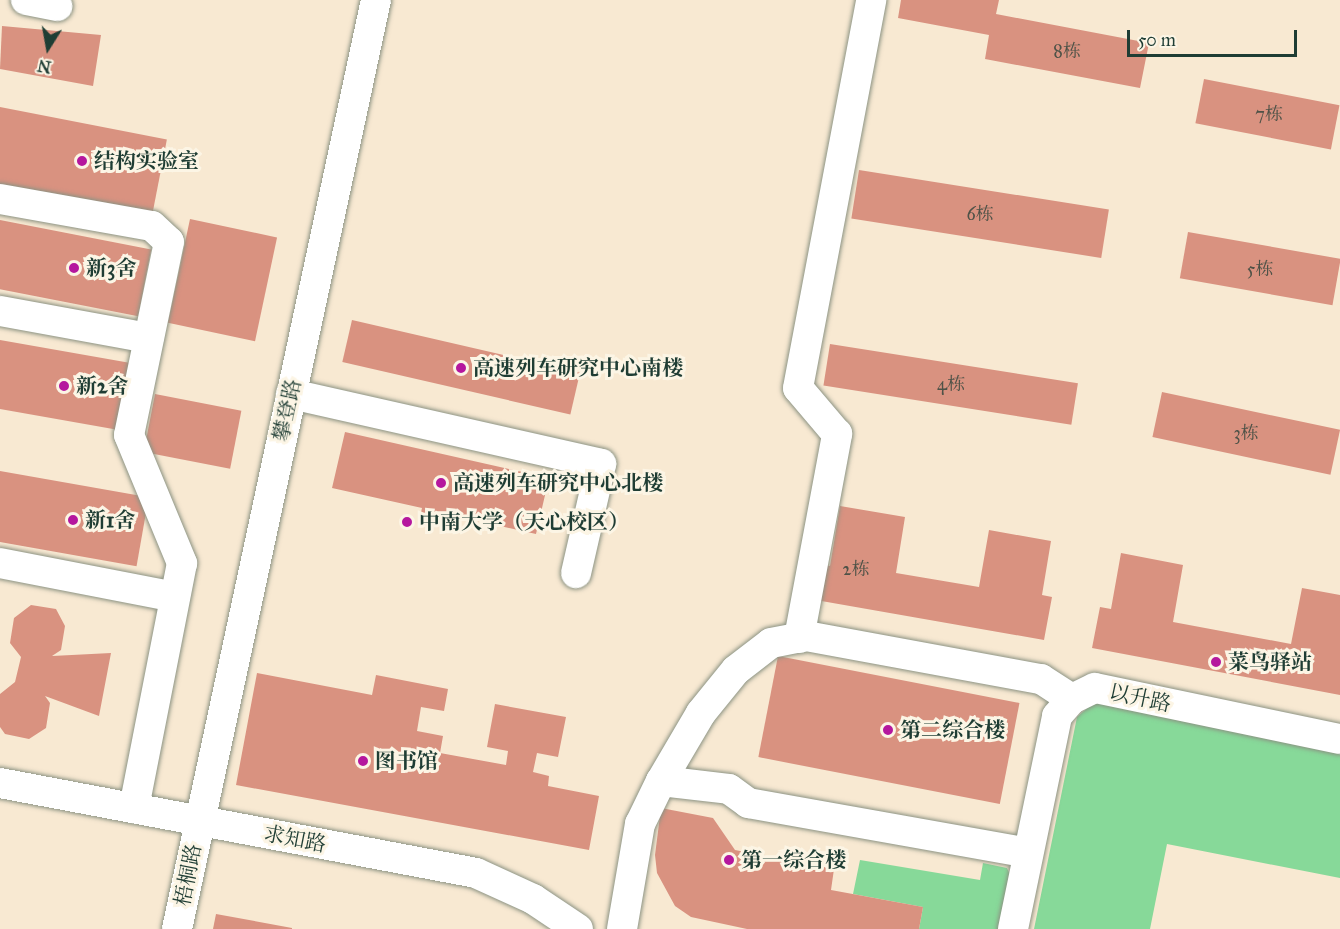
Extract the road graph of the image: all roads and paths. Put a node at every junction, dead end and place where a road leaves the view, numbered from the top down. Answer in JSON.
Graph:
{"nodes":[{"id":1,"x":26,"y":0,"type":"edge"},
{"id":2,"x":376,"y":0,"type":"edge"},
{"id":3,"x":871,"y":0,"type":"edge"},
{"id":4,"x":57,"y":6,"type":"dead end"},
{"id":5,"x":0,"y":199,"type":"edge"},
{"id":6,"x":0,"y":311,"type":"edge"},
{"id":7,"x":149,"y":338,"type":"junction"},
{"id":8,"x":291,"y":394,"type":"junction"},
{"id":9,"x":0,"y":563,"type":"edge"},
{"id":10,"x":576,"y":573,"type":"dead end"},
{"id":11,"x":175,"y":597,"type":"junction"},
{"id":12,"x":799,"y":638,"type":"junction"},
{"id":13,"x":1072,"y":699,"type":"junction"},
{"id":14,"x":1340,"y":739,"type":"edge"},
{"id":15,"x":661,"y":781,"type":"junction"},
{"id":16,"x":0,"y":783,"type":"edge"},
{"id":17,"x":134,"y":808,"type":"junction"},
{"id":18,"x":198,"y":820,"type":"junction"},
{"id":19,"x":1028,"y":853,"type":"junction"},
{"id":20,"x":576,"y":928,"type":"edge"},
{"id":21,"x":177,"y":929,"type":"edge"},
{"id":22,"x":622,"y":929,"type":"edge"},
{"id":23,"x":1013,"y":929,"type":"edge"}],
"edges":[{"from":1,"to":4,"type":"street"},
{"from":2,"to":8,"type":"street","name":"攀登路"},
{"from":3,"to":12,"type":"street"},
{"from":5,"to":7,"type":"street"},
{"from":6,"to":7,"type":"street"},
{"from":7,"to":11,"type":"street"},
{"from":8,"to":10,"type":"street"},
{"from":8,"to":18,"type":"street","name":"攀登路"},
{"from":9,"to":11,"type":"street"},
{"from":11,"to":17,"type":"street"},
{"from":12,"to":13,"type":"street"},
{"from":12,"to":15,"type":"street"},
{"from":13,"to":14,"type":"street","name":"以升路"},
{"from":13,"to":19,"type":"street"},
{"from":15,"to":19,"type":"street"},
{"from":15,"to":22,"type":"street"},
{"from":16,"to":17,"type":"street","name":"求知路"},
{"from":17,"to":18,"type":"street","name":"求知路"},
{"from":18,"to":20,"type":"street","name":"求知路"},
{"from":18,"to":21,"type":"street","name":"梧桐路"},
{"from":19,"to":23,"type":"street"}]}
